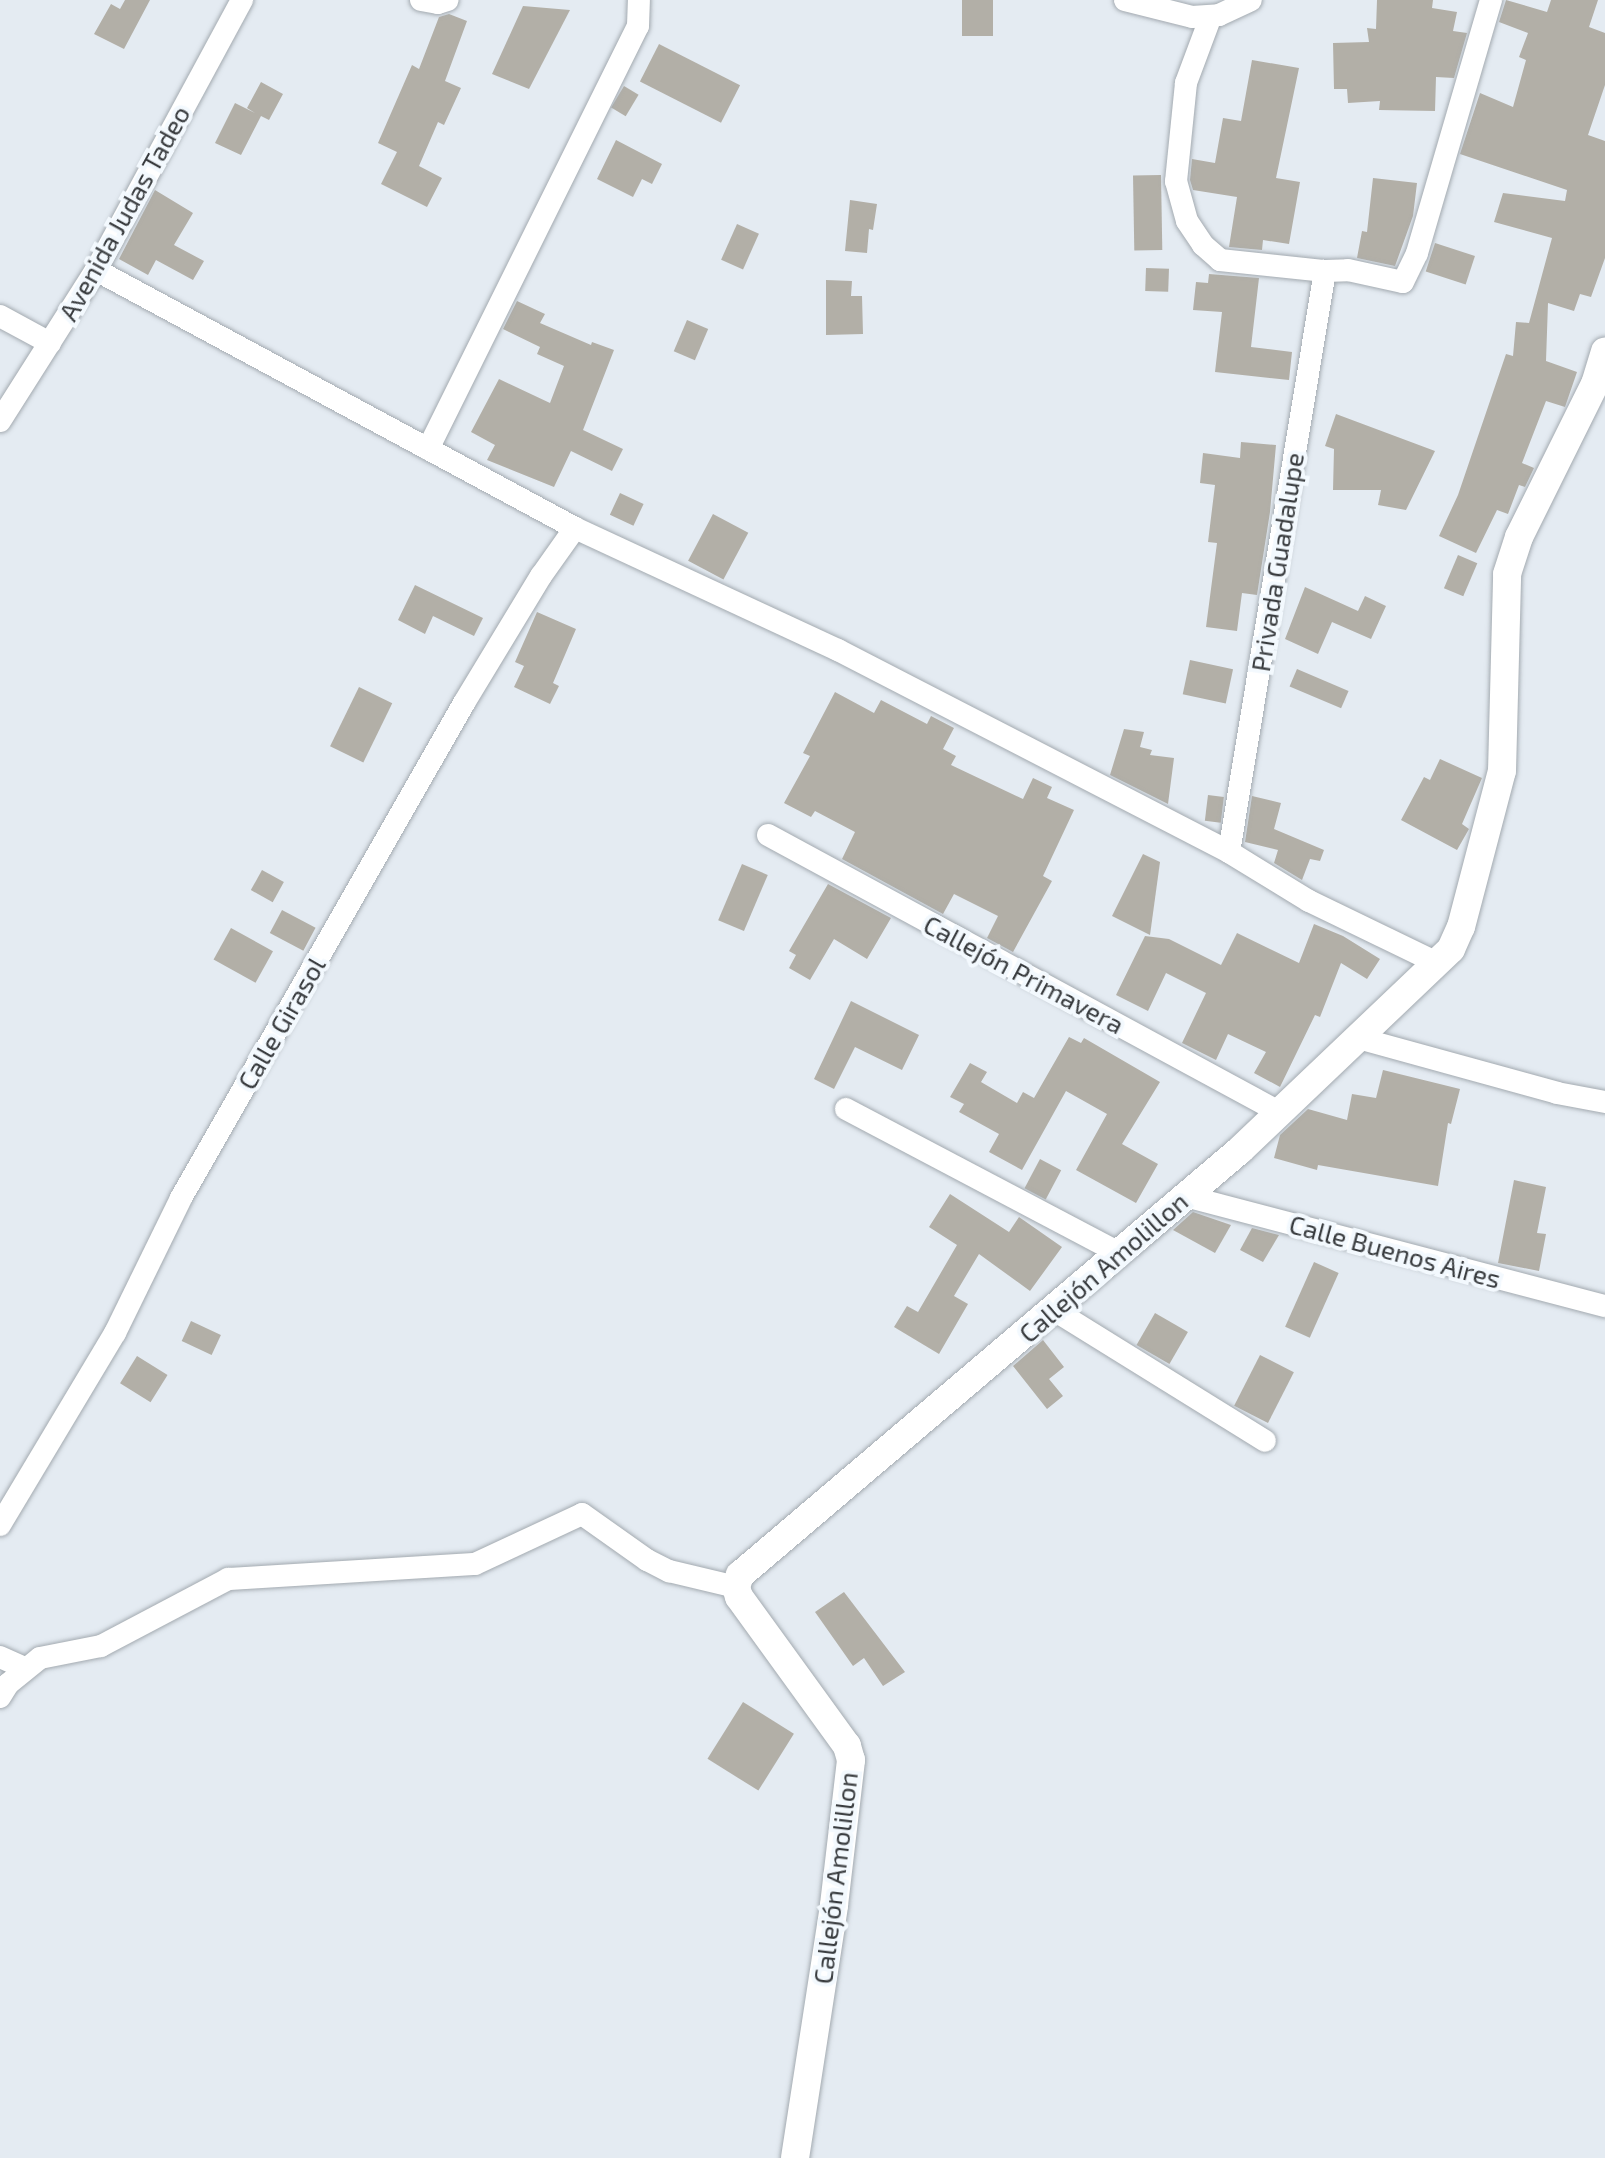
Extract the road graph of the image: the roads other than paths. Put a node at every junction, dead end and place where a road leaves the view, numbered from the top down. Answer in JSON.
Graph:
{"nodes":[{"id":1,"x":242,"y":0,"type":"edge"},
{"id":2,"x":639,"y":0,"type":"edge"},
{"id":3,"x":1125,"y":0,"type":"edge"},
{"id":4,"x":1251,"y":0,"type":"edge"},
{"id":5,"x":1491,"y":0,"type":"edge"},
{"id":6,"x":1211,"y":16,"type":"junction"},
{"id":7,"x":96,"y":270,"type":"junction"},
{"id":8,"x":1325,"y":271,"type":"junction"},
{"id":9,"x":0,"y":316,"type":"edge"},
{"id":10,"x":50,"y":343,"type":"junction"},
{"id":11,"x":1605,"y":351,"type":"edge"},
{"id":12,"x":0,"y":421,"type":"edge"},
{"id":13,"x":428,"y":449,"type":"junction"},
{"id":14,"x":575,"y":528,"type":"junction"},
{"id":15,"x":768,"y":835,"type":"dead end"},
{"id":16,"x":1229,"y":852,"type":"junction"},
{"id":17,"x":1437,"y":963,"type":"junction"},
{"id":18,"x":1358,"y":1038,"type":"junction"},
{"id":19,"x":1605,"y":1102,"type":"edge"},
{"id":20,"x":846,"y":1109,"type":"dead end"},
{"id":21,"x":1279,"y":1112,"type":"junction"},
{"id":22,"x":1185,"y":1196,"type":"junction"},
{"id":23,"x":1119,"y":1253,"type":"junction"},
{"id":24,"x":1605,"y":1306,"type":"edge"},
{"id":25,"x":1054,"y":1310,"type":"junction"},
{"id":26,"x":1265,"y":1441,"type":"dead end"},
{"id":27,"x":0,"y":1525,"type":"edge"},
{"id":28,"x":736,"y":1587,"type":"junction"},
{"id":29,"x":0,"y":1657,"type":"edge"},
{"id":30,"x":25,"y":1668,"type":"junction"},
{"id":31,"x":0,"y":1697,"type":"edge"},
{"id":32,"x":795,"y":2158,"type":"edge"}],
"edges":[{"from":1,"to":7,"type":"street","name":"Avenida Judas Tadeo"},
{"from":2,"to":13,"type":"street"},
{"from":3,"to":6,"type":"street"},
{"from":4,"to":6,"type":"street"},
{"from":5,"to":8,"type":"street"},
{"from":6,"to":8,"type":"street"},
{"from":7,"to":10,"type":"street","name":"Avenida Judas Tadeo"},
{"from":7,"to":13,"type":"street"},
{"from":8,"to":16,"type":"street","name":"Privada Guadalupe"},
{"from":9,"to":10,"type":"street"},
{"from":10,"to":12,"type":"street","name":"Avenida Judas Tadeo"},
{"from":11,"to":17,"type":"street","name":"Callejón Amolillon"},
{"from":13,"to":14,"type":"street"},
{"from":14,"to":16,"type":"street"},
{"from":14,"to":27,"type":"street","name":"Calle Girasol"},
{"from":15,"to":21,"type":"street","name":"Callejón Primavera"},
{"from":16,"to":17,"type":"street"},
{"from":17,"to":18,"type":"street","name":"Callejón Amolillon"},
{"from":18,"to":19,"type":"street"},
{"from":18,"to":21,"type":"street","name":"Callejón Amolillon"},
{"from":20,"to":23,"type":"street"},
{"from":21,"to":22,"type":"street","name":"Callejón Amolillon"},
{"from":22,"to":23,"type":"street","name":"Callejón Amolillon"},
{"from":22,"to":24,"type":"street","name":"Calle Buenos Aires"},
{"from":23,"to":25,"type":"street","name":"Callejón Amolillon"},
{"from":25,"to":26,"type":"street"},
{"from":25,"to":28,"type":"street","name":"Callejón Amolillon"},
{"from":28,"to":30,"type":"street"},
{"from":28,"to":32,"type":"street","name":"Callejón Amolillon"},
{"from":29,"to":30,"type":"street"},
{"from":30,"to":31,"type":"street"}]}
